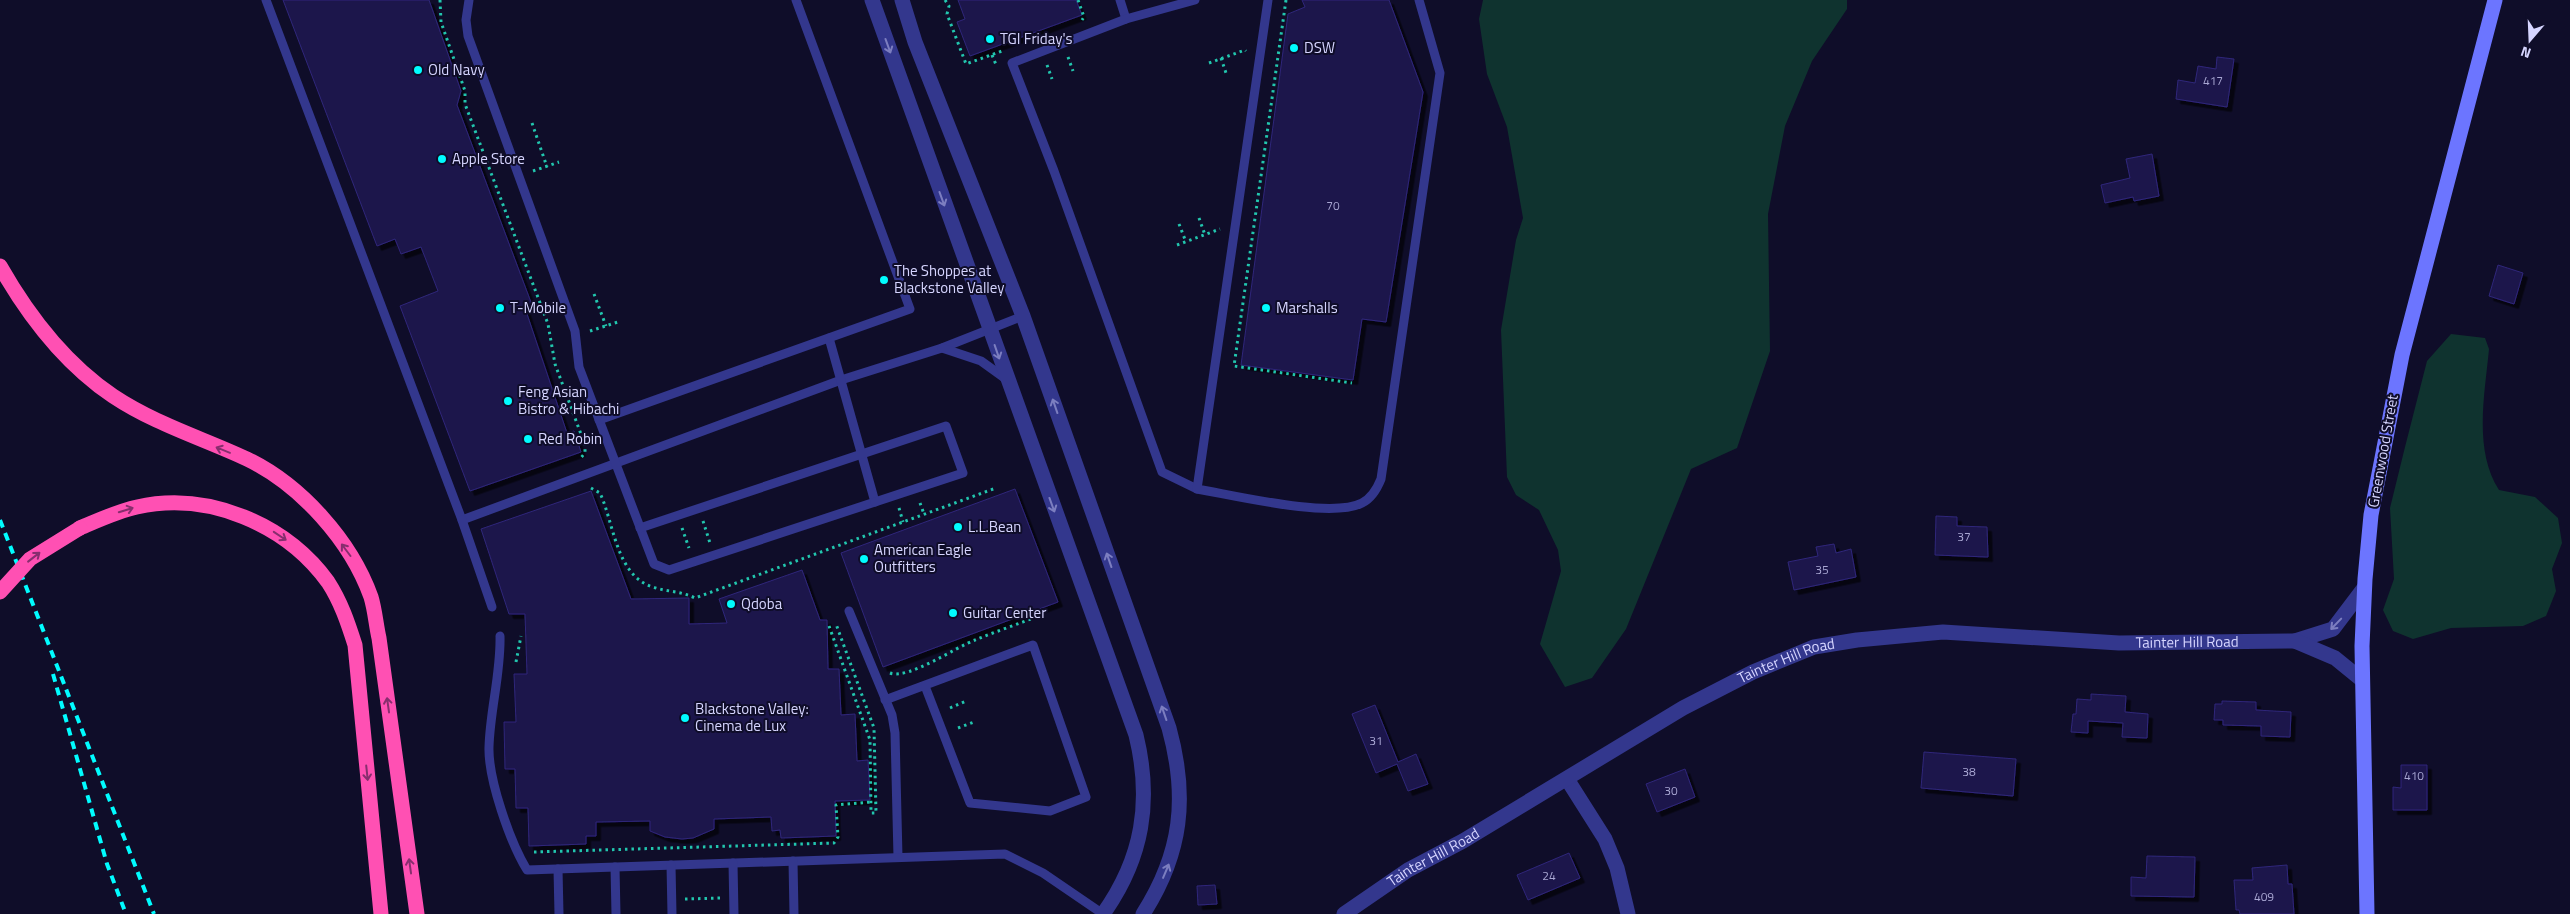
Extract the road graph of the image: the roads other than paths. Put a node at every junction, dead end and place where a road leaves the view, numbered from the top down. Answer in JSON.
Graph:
{"nodes":[{"id":1,"x":266,"y":0,"type":"edge"},
{"id":2,"x":470,"y":0,"type":"edge"},
{"id":3,"x":796,"y":0,"type":"edge"},
{"id":4,"x":872,"y":0,"type":"edge"},
{"id":5,"x":902,"y":0,"type":"edge"},
{"id":6,"x":1120,"y":0,"type":"edge"},
{"id":7,"x":1195,"y":0,"type":"edge"},
{"id":8,"x":1268,"y":0,"type":"edge"},
{"id":9,"x":1419,"y":0,"type":"edge"},
{"id":10,"x":2495,"y":0,"type":"edge"},
{"id":11,"x":1126,"y":19,"type":"junction"},
{"id":12,"x":0,"y":266,"type":"edge"},
{"id":13,"x":1023,"y":316,"type":"junction"},
{"id":14,"x":988,"y":328,"type":"junction"},
{"id":15,"x":829,"y":338,"type":"junction"},
{"id":16,"x":942,"y":348,"type":"junction"},
{"id":17,"x":1006,"y":379,"type":"junction"},
{"id":18,"x":841,"y":380,"type":"junction"},
{"id":19,"x":599,"y":420,"type":"junction"},
{"id":20,"x":862,"y":454,"type":"junction"},
{"id":21,"x":615,"y":464,"type":"junction"},
{"id":22,"x":1197,"y":489,"type":"junction"},
{"id":23,"x":875,"y":502,"type":"junction"},
{"id":24,"x":462,"y":520,"type":"junction"},
{"id":25,"x":640,"y":528,"type":"junction"},
{"id":26,"x":2364,"y":588,"type":"junction"},
{"id":27,"x":0,"y":592,"type":"edge"},
{"id":28,"x":492,"y":607,"type":"dead end"},
{"id":29,"x":849,"y":611,"type":"dead end"},
{"id":30,"x":500,"y":636,"type":"dead end"},
{"id":31,"x":2294,"y":641,"type":"junction"},
{"id":32,"x":2362,"y":680,"type":"junction"},
{"id":33,"x":925,"y":686,"type":"junction"},
{"id":34,"x":885,"y":700,"type":"junction"},
{"id":35,"x":1567,"y":779,"type":"junction"},
{"id":36,"x":898,"y":857,"type":"junction"},
{"id":37,"x":793,"y":861,"type":"junction"},
{"id":38,"x":733,"y":863,"type":"junction"},
{"id":39,"x":671,"y":865,"type":"junction"},
{"id":40,"x":615,"y":867,"type":"junction"},
{"id":41,"x":558,"y":869,"type":"junction"},
{"id":42,"x":381,"y":914,"type":"edge"},
{"id":43,"x":417,"y":914,"type":"edge"},
{"id":44,"x":559,"y":914,"type":"edge"},
{"id":45,"x":616,"y":914,"type":"edge"},
{"id":46,"x":672,"y":914,"type":"edge"},
{"id":47,"x":734,"y":914,"type":"edge"},
{"id":48,"x":794,"y":914,"type":"edge"},
{"id":49,"x":1103,"y":914,"type":"edge"},
{"id":50,"x":1143,"y":914,"type":"edge"},
{"id":51,"x":1344,"y":914,"type":"edge"},
{"id":52,"x":1628,"y":914,"type":"edge"},
{"id":53,"x":2367,"y":914,"type":"edge"}],
"edges":[{"from":1,"to":24,"type":"lane"},
{"from":2,"to":19,"type":"lane"},
{"from":3,"to":15,"type":"lane"},
{"from":4,"to":14,"type":"street","one_way":true},
{"from":5,"to":13,"type":"street"},
{"from":6,"to":11,"type":"lane"},
{"from":7,"to":11,"type":"lane"},
{"from":8,"to":22,"type":"lane"},
{"from":9,"to":22,"type":"lane"},
{"from":10,"to":26,"type":"street","name":"Greenwood Street"},
{"from":11,"to":22,"type":"lane"},
{"from":43,"to":12,"type":"highway","one_way":true},
{"from":13,"to":14,"type":"lane"},
{"from":50,"to":13,"type":"street","one_way":true},
{"from":14,"to":16,"type":"lane"},
{"from":14,"to":17,"type":"street","one_way":true},
{"from":15,"to":18,"type":"lane"},
{"from":15,"to":19,"type":"lane"},
{"from":16,"to":17,"type":"lane"},
{"from":16,"to":18,"type":"lane"},
{"from":17,"to":49,"type":"street","one_way":true},
{"from":18,"to":20,"type":"lane"},
{"from":18,"to":21,"type":"lane"},
{"from":19,"to":21,"type":"lane"},
{"from":20,"to":23,"type":"lane"},
{"from":20,"to":23,"type":"lane"},
{"from":20,"to":25,"type":"lane"},
{"from":21,"to":24,"type":"lane"},
{"from":21,"to":25,"type":"lane"},
{"from":23,"to":25,"type":"lane"},
{"from":24,"to":28,"type":"lane"},
{"from":26,"to":31,"type":"street","name":"Tainter Hill Road","one_way":true},
{"from":26,"to":32,"type":"street","name":"Greenwood Street"},
{"from":27,"to":42,"type":"highway","one_way":true,"bridge":true},
{"from":29,"to":34,"type":"lane"},
{"from":30,"to":41,"type":"lane"},
{"from":31,"to":32,"type":"street","name":"Tainter Hill Road"},
{"from":31,"to":35,"type":"street","name":"Tainter Hill Road"},
{"from":32,"to":53,"type":"street","name":"Greenwood Street"},
{"from":33,"to":33,"type":"lane"},
{"from":33,"to":34,"type":"lane"},
{"from":34,"to":36,"type":"lane"},
{"from":35,"to":51,"type":"street","name":"Tainter Hill Road"},
{"from":35,"to":52,"type":"street"},
{"from":36,"to":37,"type":"lane"},
{"from":36,"to":49,"type":"lane"},
{"from":37,"to":38,"type":"lane"},
{"from":37,"to":48,"type":"lane"},
{"from":38,"to":39,"type":"lane"},
{"from":38,"to":47,"type":"lane"},
{"from":39,"to":40,"type":"lane"},
{"from":39,"to":46,"type":"lane"},
{"from":40,"to":41,"type":"lane"},
{"from":40,"to":45,"type":"lane"},
{"from":41,"to":44,"type":"lane"}]}
